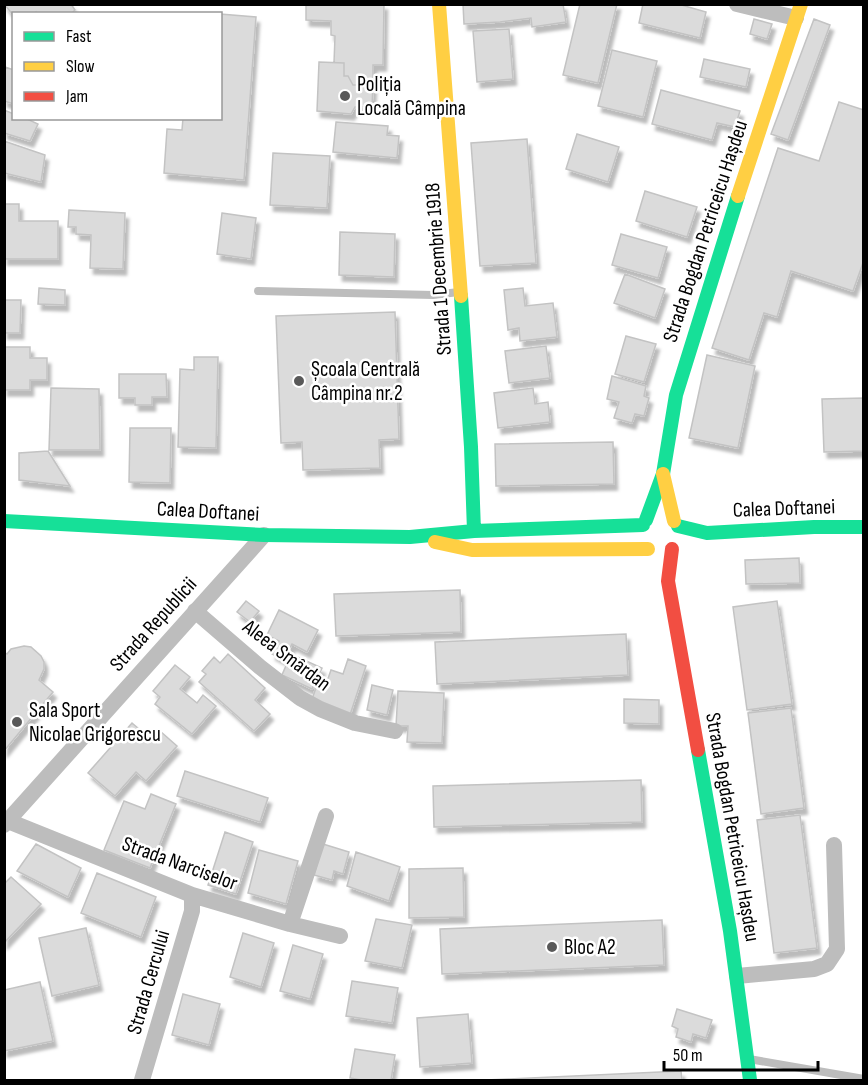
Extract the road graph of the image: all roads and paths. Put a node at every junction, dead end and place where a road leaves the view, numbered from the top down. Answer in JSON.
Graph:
{"nodes":[{"id":1,"x":439,"y":4,"type":"edge"},
{"id":2,"x":737,"y":4,"type":"edge"},
{"id":3,"x":799,"y":11,"type":"edge"},
{"id":4,"x":258,"y":291,"type":"dead end"},
{"id":5,"x":461,"y":292,"type":"junction"},
{"id":6,"x":663,"y":474,"type":"junction"},
{"id":7,"x":4,"y":521,"type":"edge"},
{"id":8,"x":644,"y":523,"type":"junction"},
{"id":9,"x":676,"y":524,"type":"junction"},
{"id":10,"x":864,"y":527,"type":"edge"},
{"id":11,"x":474,"y":531,"type":"junction"},
{"id":12,"x":707,"y":533,"type":"junction"},
{"id":13,"x":264,"y":535,"type":"junction"},
{"id":14,"x":410,"y":537,"type":"junction"},
{"id":15,"x":674,"y":546,"type":"junction"},
{"id":16,"x":651,"y":550,"type":"junction"},
{"id":17,"x":668,"y":581,"type":"junction"},
{"id":18,"x":195,"y":611,"type":"junction"},
{"id":19,"x":395,"y":731,"type":"dead end"},
{"id":20,"x":326,"y":816,"type":"dead end"},
{"id":21,"x":6,"y":823,"type":"edge"},
{"id":22,"x":834,"y":845,"type":"dead end"},
{"id":23,"x":192,"y":895,"type":"junction"},
{"id":24,"x":290,"y":924,"type":"junction"},
{"id":25,"x":340,"y":936,"type":"dead end"},
{"id":26,"x":737,"y":976,"type":"junction"},
{"id":27,"x":748,"y":1059,"type":"junction"},
{"id":28,"x":864,"y":1079,"type":"edge"},
{"id":29,"x":142,"y":1080,"type":"edge"},
{"id":30,"x":750,"y":1080,"type":"edge"}],
"edges":[{"from":1,"to":5,"type":"street","name":"Strada 1 Decembrie 1918"},
{"from":2,"to":3,"type":"street"},
{"from":3,"to":6,"type":"street","name":"Strada Bogdan Petriceicu Hașdeu"},
{"from":4,"to":5,"type":"lane"},
{"from":5,"to":11,"type":"street","name":"Strada 1 Decembrie 1918"},
{"from":6,"to":8,"type":"street","name":"Strada Bogdan Petriceicu Hașdeu"},
{"from":6,"to":9,"type":"street","name":"Strada Bogdan Petriceicu Hașdeu"},
{"from":7,"to":13,"type":"street","name":"Calea Doftanei"},
{"from":8,"to":9,"type":"street"},
{"from":8,"to":11,"type":"street","name":"Calea Doftanei"},
{"from":8,"to":16,"type":"street"},
{"from":9,"to":12,"type":"street","name":"Calea Doftanei"},
{"from":9,"to":15,"type":"street"},
{"from":10,"to":12,"type":"street","name":"Calea Doftanei"},
{"from":11,"to":14,"type":"street","name":"Calea Doftanei"},
{"from":12,"to":15,"type":"street","name":"Calea Doftanei"},
{"from":13,"to":14,"type":"street","name":"Calea Doftanei"},
{"from":13,"to":18,"type":"street","name":"Strada Republicii"},
{"from":14,"to":16,"type":"street","name":"Calea Doftanei"},
{"from":15,"to":16,"type":"street"},
{"from":15,"to":17,"type":"street","name":"Strada Bogdan Petriceicu Hașdeu"},
{"from":16,"to":17,"type":"street","name":"Strada Bogdan Petriceicu Hașdeu"},
{"from":17,"to":26,"type":"street","name":"Strada Bogdan Petriceicu Hașdeu"},
{"from":18,"to":19,"type":"street","name":"Aleea Smârdan"},
{"from":18,"to":21,"type":"street","name":"Strada Republicii"},
{"from":20,"to":24,"type":"street"},
{"from":21,"to":23,"type":"street","name":"Strada Narciselor"},
{"from":22,"to":26,"type":"street"},
{"from":23,"to":24,"type":"street","name":"Strada Narciselor"},
{"from":23,"to":29,"type":"street","name":"Strada Cercului"},
{"from":24,"to":25,"type":"street","name":"Strada Narciselor"},
{"from":26,"to":27,"type":"street","name":"Strada Bogdan Petriceicu Hașdeu"},
{"from":27,"to":28,"type":"lane"},
{"from":27,"to":30,"type":"street","name":"Strada Bogdan Petriceicu Hașdeu"}]}
